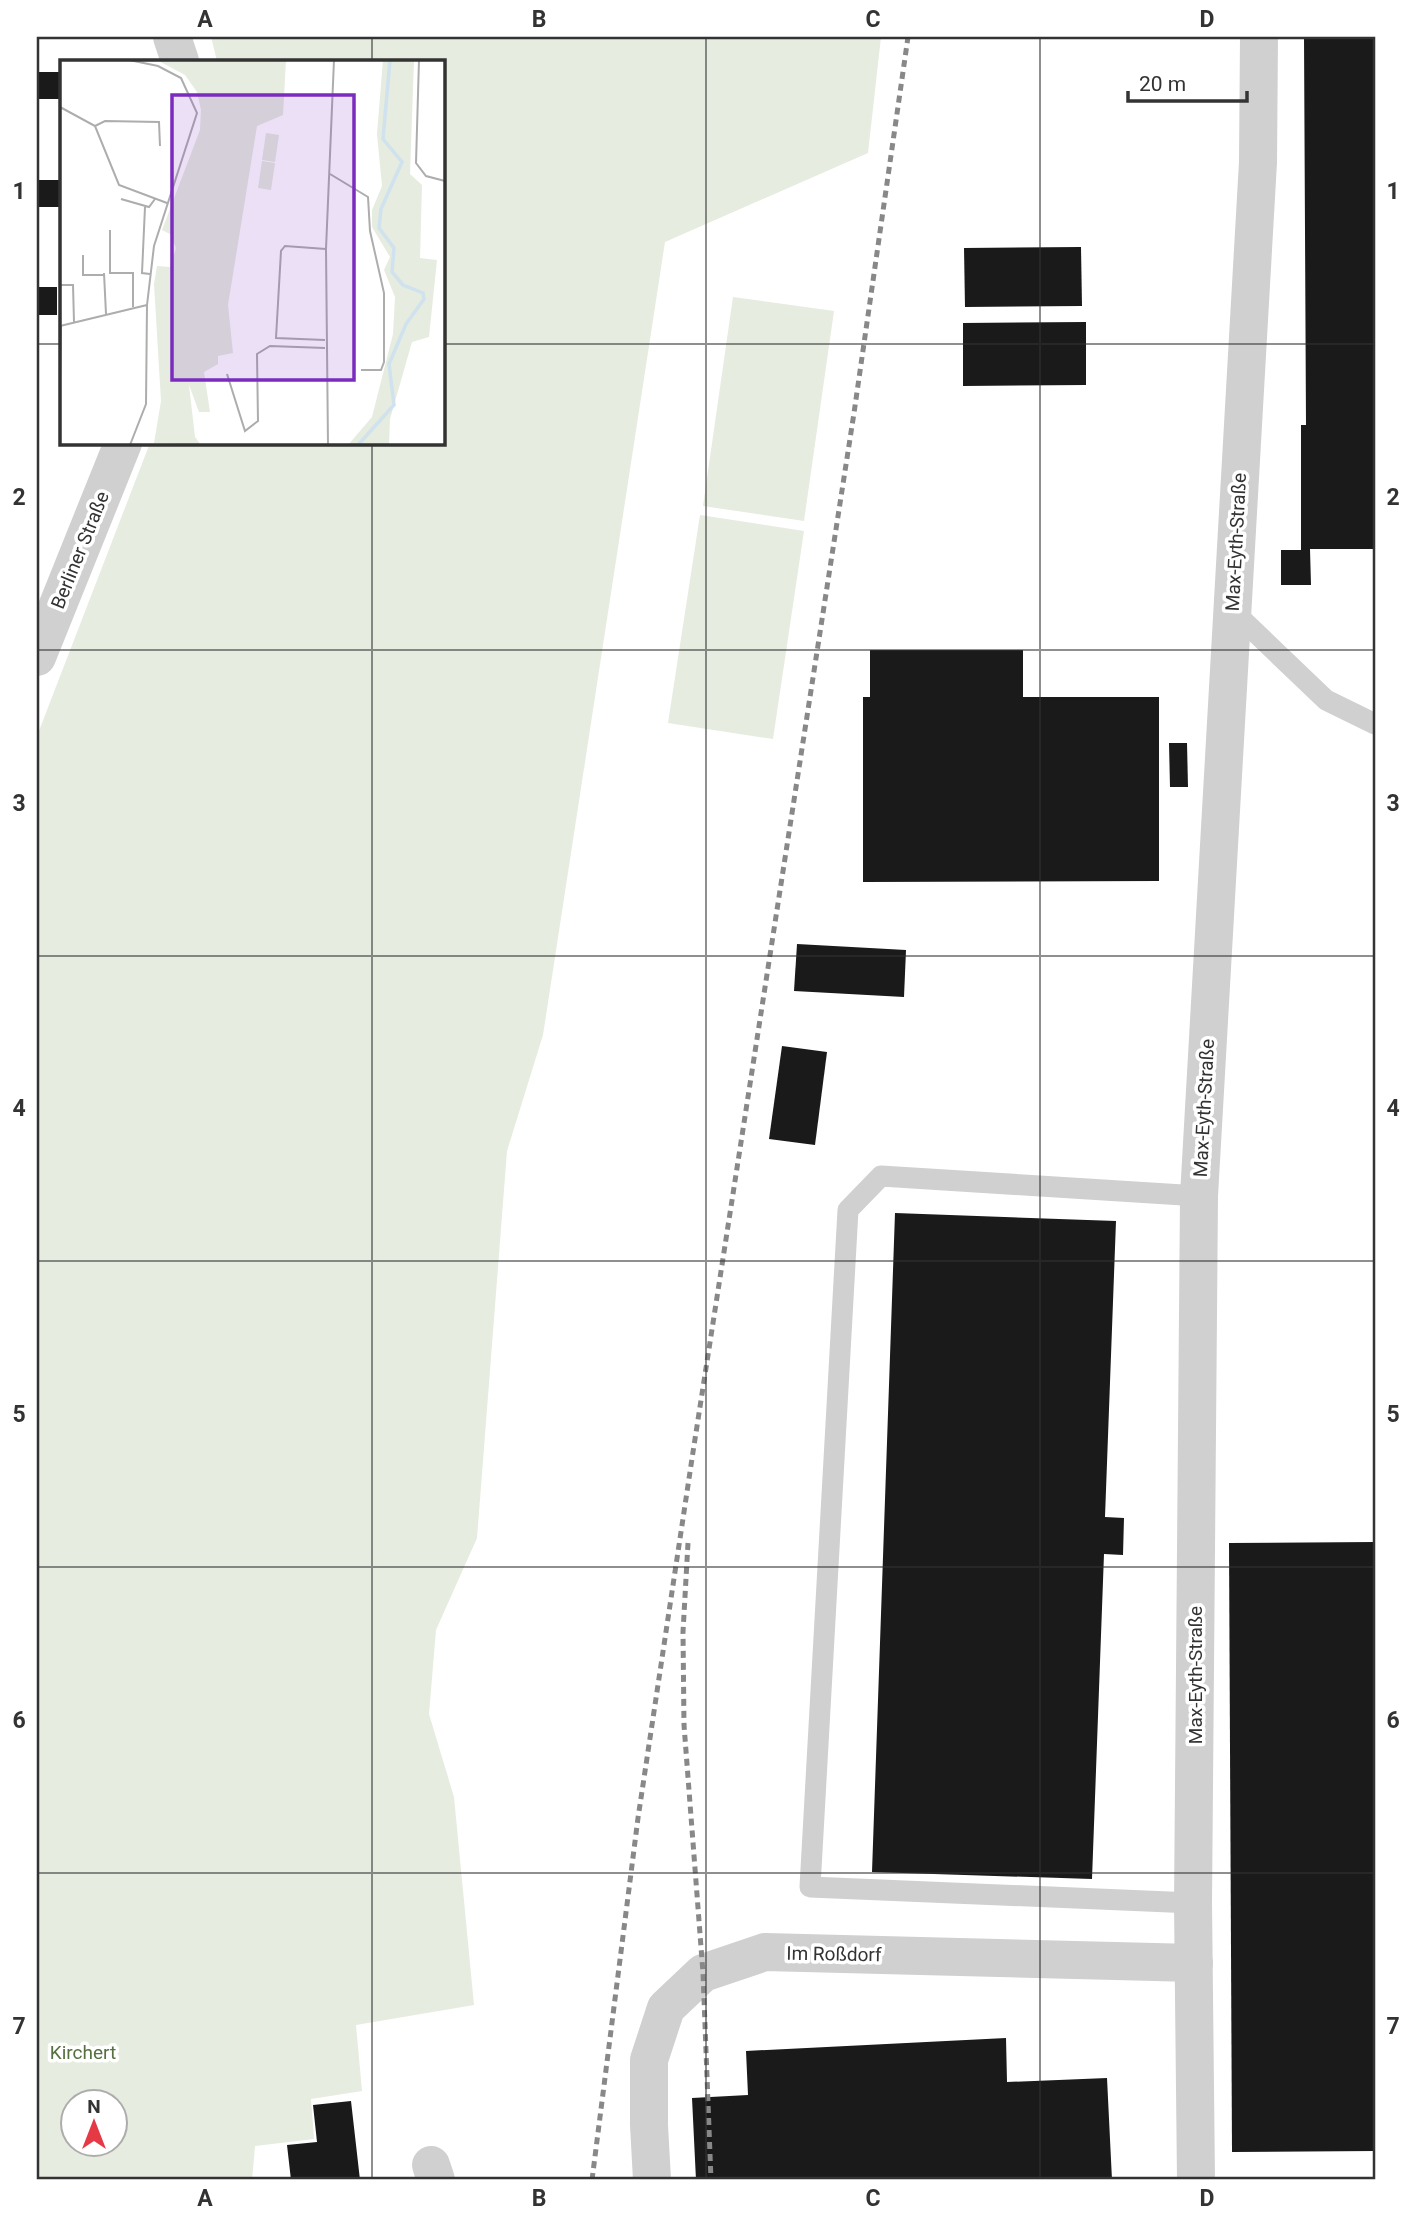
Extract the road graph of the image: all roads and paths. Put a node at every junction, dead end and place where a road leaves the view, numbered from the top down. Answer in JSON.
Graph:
{"nodes":[{"id":1,"x":172,"y":37,"type":"edge"},
{"id":2,"x":1259,"y":37,"type":"edge"},
{"id":3,"x":180,"y":60,"type":"edge"},
{"id":4,"x":123,"y":444,"type":"edge"},
{"id":5,"x":1233,"y":611,"type":"junction"},
{"id":6,"x":37,"y":657,"type":"edge"},
{"id":7,"x":1375,"y":724,"type":"edge"},
{"id":8,"x":1199,"y":1196,"type":"junction"},
{"id":9,"x":1193,"y":1903,"type":"junction"},
{"id":10,"x":1194,"y":1963,"type":"junction"},
{"id":11,"x":652,"y":2180,"type":"edge"},
{"id":12,"x":1196,"y":2180,"type":"edge"}],
"edges":[{"from":1,"to":3,"type":"street"},
{"from":2,"to":5,"type":"street","name":"Max-Eyth-Straße"},
{"from":4,"to":6,"type":"street","name":"Berliner Straße"},
{"from":5,"to":7,"type":"lane"},
{"from":5,"to":8,"type":"street","name":"Max-Eyth-Straße"},
{"from":8,"to":9,"type":"street","name":"Max-Eyth-Straße"},
{"from":8,"to":9,"type":"lane"},
{"from":9,"to":10,"type":"street","name":"Max-Eyth-Straße"},
{"from":10,"to":11,"type":"street","name":"Im Roßdorf"},
{"from":10,"to":12,"type":"street","name":"Max-Eyth-Straße"}]}
